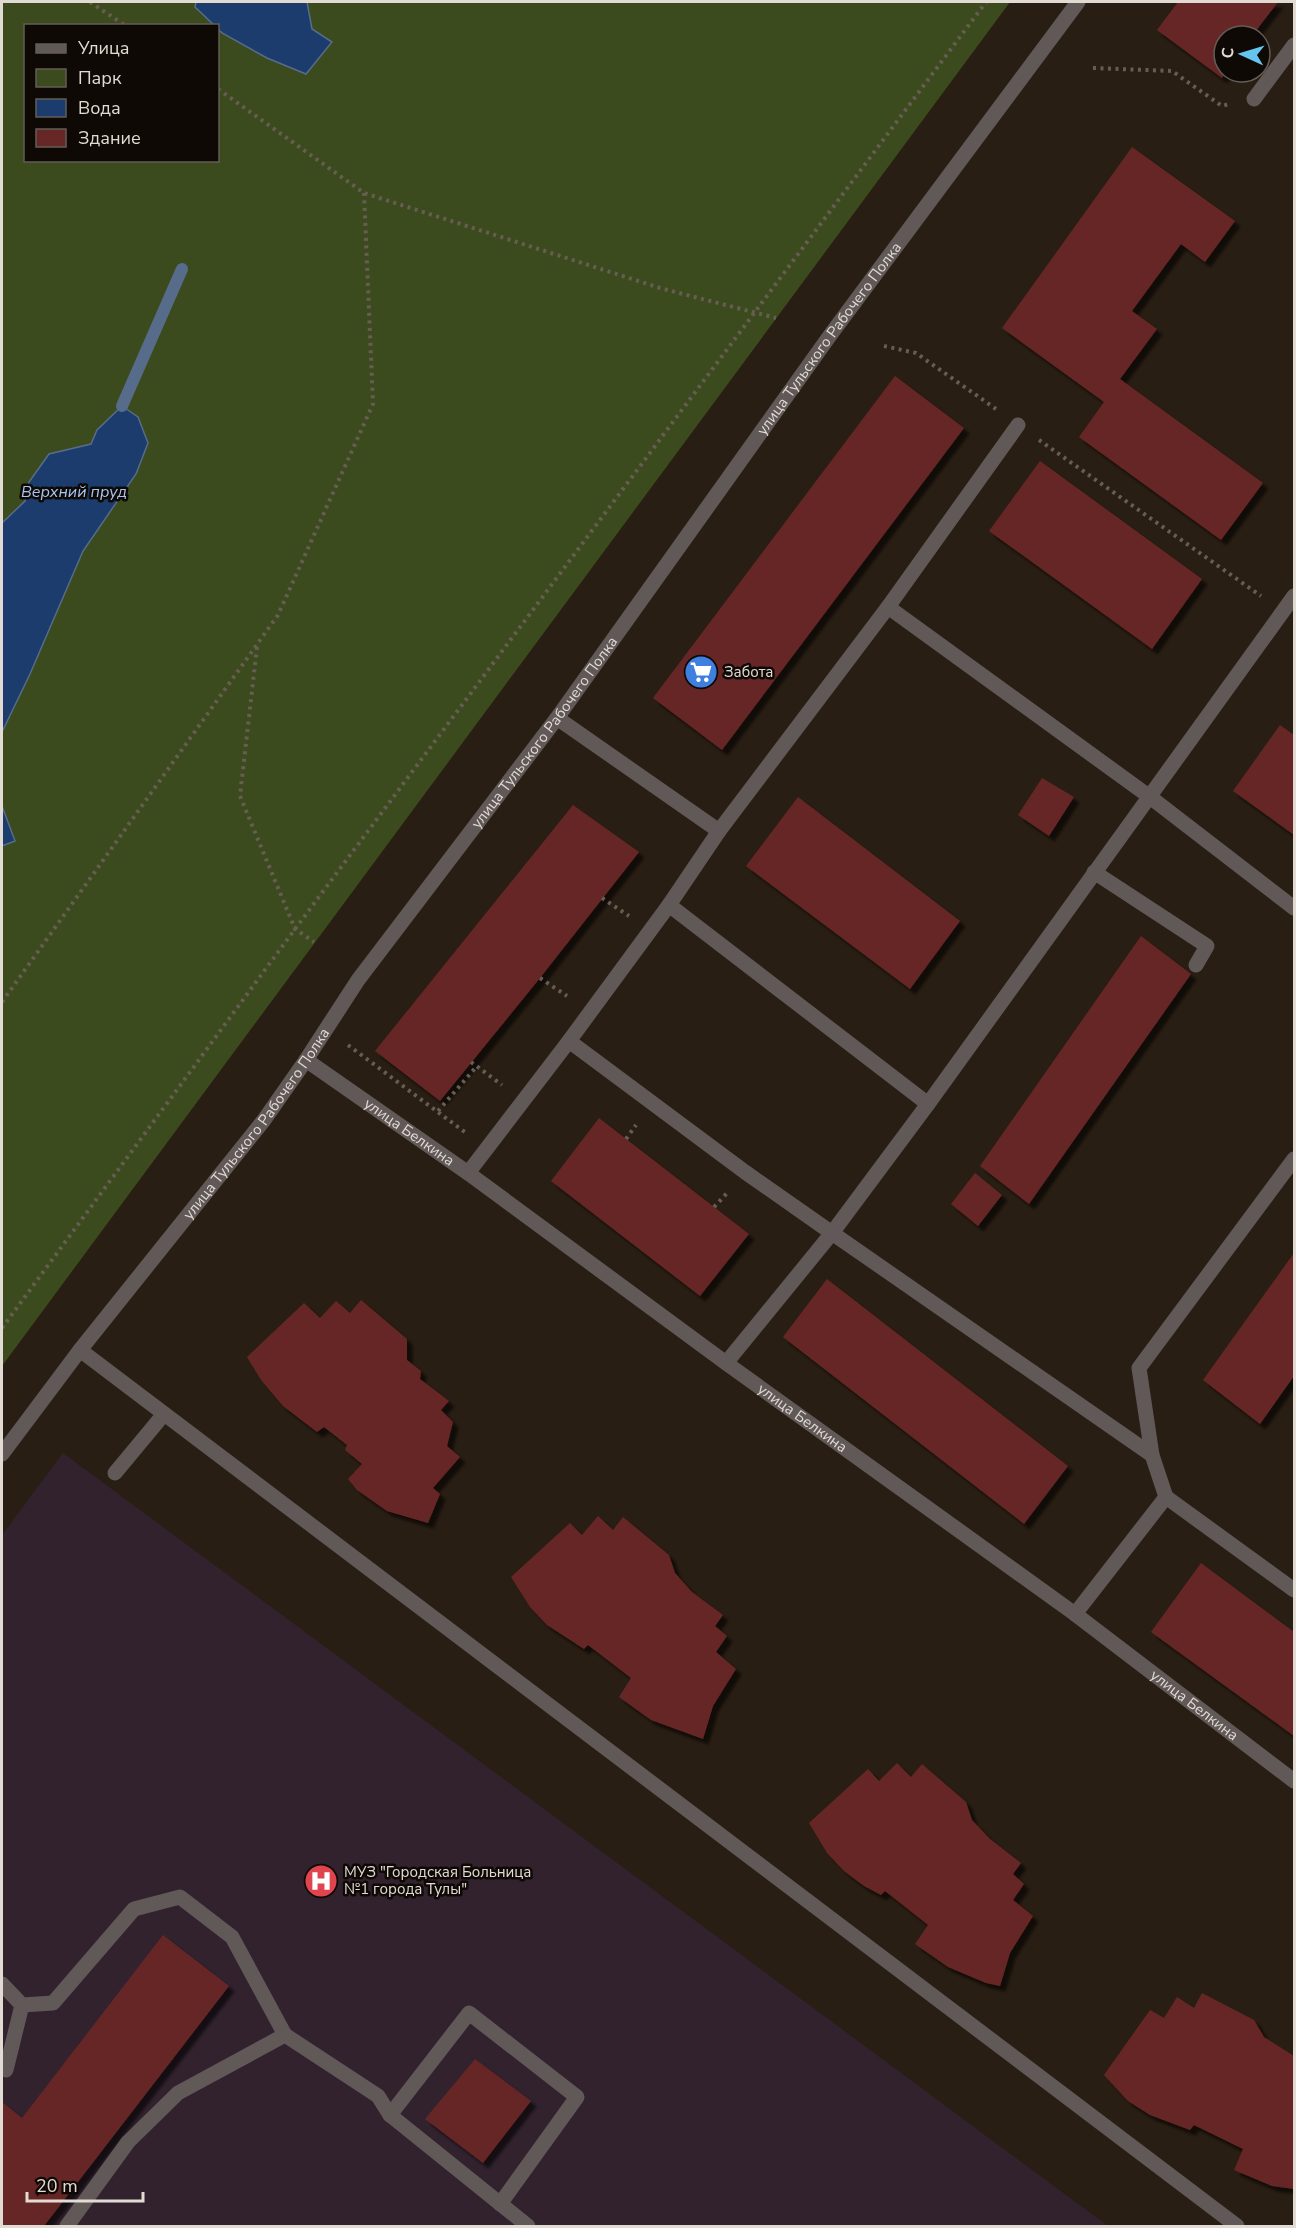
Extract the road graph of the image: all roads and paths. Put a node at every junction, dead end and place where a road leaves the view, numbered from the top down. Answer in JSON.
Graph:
{"nodes":[{"id":1,"x":90,"y":2,"type":"edge"},
{"id":2,"x":986,"y":2,"type":"edge"},
{"id":3,"x":1078,"y":2,"type":"edge"},
{"id":4,"x":123,"y":24,"type":"edge"},
{"id":5,"x":1294,"y":45,"type":"edge"},
{"id":6,"x":1094,"y":68,"type":"dead end"},
{"id":7,"x":219,"y":90,"type":"edge"},
{"id":8,"x":1254,"y":99,"type":"joint"},
{"id":9,"x":364,"y":193,"type":"junction"},
{"id":10,"x":756,"y":311,"type":"junction"},
{"id":11,"x":776,"y":318,"type":"dead end"},
{"id":12,"x":884,"y":346,"type":"dead end"},
{"id":13,"x":1018,"y":425,"type":"junction"},
{"id":14,"x":1294,"y":596,"type":"edge"},
{"id":15,"x":888,"y":607,"type":"junction"},
{"id":16,"x":1283,"y":612,"type":"junction"},
{"id":17,"x":257,"y":644,"type":"junction"},
{"id":18,"x":557,"y":718,"type":"junction"},
{"id":19,"x":1150,"y":796,"type":"junction"},
{"id":20,"x":719,"y":831,"type":"junction"},
{"id":21,"x":1094,"y":872,"type":"junction"},
{"id":22,"x":669,"y":905,"type":"junction"},
{"id":23,"x":1294,"y":908,"type":"edge"},
{"id":24,"x":295,"y":929,"type":"junction"},
{"id":25,"x":314,"y":942,"type":"dead end"},
{"id":26,"x":1196,"y":965,"type":"dead end"},
{"id":27,"x":2,"y":1002,"type":"edge"},
{"id":28,"x":569,"y":1041,"type":"junction"},
{"id":29,"x":348,"y":1045,"type":"dead end"},
{"id":30,"x":306,"y":1060,"type":"junction"},
{"id":31,"x":471,"y":1062,"type":"dead end"},
{"id":32,"x":477,"y":1066,"type":"junction"},
{"id":33,"x":523,"y":1101,"type":"junction"},
{"id":34,"x":928,"y":1104,"type":"junction"},
{"id":35,"x":438,"y":1111,"type":"junction"},
{"id":36,"x":487,"y":1150,"type":"junction"},
{"id":37,"x":1294,"y":1159,"type":"edge"},
{"id":38,"x":468,"y":1173,"type":"junction"},
{"id":39,"x":832,"y":1233,"type":"junction"},
{"id":40,"x":2,"y":1328,"type":"edge"},
{"id":41,"x":80,"y":1350,"type":"junction"},
{"id":42,"x":726,"y":1363,"type":"junction"},
{"id":43,"x":164,"y":1414,"type":"junction"},
{"id":44,"x":2,"y":1454,"type":"edge"},
{"id":45,"x":1152,"y":1455,"type":"junction"},
{"id":46,"x":115,"y":1473,"type":"dead end"},
{"id":47,"x":1166,"y":1497,"type":"junction"},
{"id":48,"x":1294,"y":1590,"type":"edge"},
{"id":49,"x":1075,"y":1614,"type":"junction"},
{"id":50,"x":1294,"y":1782,"type":"edge"},
{"id":51,"x":2,"y":1984,"type":"edge"},
{"id":52,"x":22,"y":2005,"type":"junction"},
{"id":53,"x":285,"y":2035,"type":"junction"},
{"id":54,"x":6,"y":2070,"type":"dead end"},
{"id":55,"x":390,"y":2115,"type":"junction"},
{"id":56,"x":500,"y":2204,"type":"junction"},
{"id":57,"x":67,"y":2226,"type":"edge"},
{"id":58,"x":528,"y":2226,"type":"edge"},
{"id":59,"x":1237,"y":2226,"type":"edge"}],
"edges":[{"from":1,"to":4,"type":"path"},
{"from":2,"to":10,"type":"path"},
{"from":3,"to":18,"type":"street","name":"улица Тульского Рабочего Полка"},
{"from":5,"to":8,"type":"street"},
{"from":6,"to":8,"type":"path"},
{"from":7,"to":9,"type":"path"},
{"from":9,"to":10,"type":"path"},
{"from":9,"to":17,"type":"path"},
{"from":10,"to":11,"type":"path"},
{"from":10,"to":24,"type":"path"},
{"from":12,"to":13,"type":"path"},
{"from":13,"to":15,"type":"street"},
{"from":13,"to":16,"type":"path"},
{"from":14,"to":16,"type":"street"},
{"from":15,"to":19,"type":"street"},
{"from":15,"to":20,"type":"street"},
{"from":16,"to":19,"type":"street"},
{"from":17,"to":24,"type":"path"},
{"from":17,"to":27,"type":"path"},
{"from":18,"to":20,"type":"street"},
{"from":18,"to":30,"type":"street","name":"улица Тульского Рабочего Полка"},
{"from":19,"to":21,"type":"street"},
{"from":19,"to":23,"type":"street"},
{"from":20,"to":22,"type":"street"},
{"from":21,"to":26,"type":"street"},
{"from":21,"to":34,"type":"street"},
{"from":22,"to":28,"type":"street"},
{"from":22,"to":34,"type":"street"},
{"from":24,"to":25,"type":"path"},
{"from":24,"to":40,"type":"path"},
{"from":28,"to":33,"type":"street"},
{"from":28,"to":39,"type":"street"},
{"from":29,"to":35,"type":"path"},
{"from":30,"to":38,"type":"street","name":"улица Белкина"},
{"from":30,"to":41,"type":"street","name":"улица Тульского Рабочего Полка"},
{"from":31,"to":32,"type":"path"},
{"from":32,"to":33,"type":"path"},
{"from":32,"to":35,"type":"path"},
{"from":33,"to":36,"type":"street"},
{"from":34,"to":39,"type":"street"},
{"from":35,"to":36,"type":"path"},
{"from":36,"to":38,"type":"street"},
{"from":37,"to":45,"type":"street"},
{"from":38,"to":42,"type":"street","name":"улица Белкина"},
{"from":39,"to":42,"type":"street"},
{"from":39,"to":45,"type":"street"},
{"from":41,"to":43,"type":"street"},
{"from":41,"to":44,"type":"street","name":"улица Тульского Рабочего Полка"},
{"from":42,"to":49,"type":"street","name":"улица Белкина"},
{"from":43,"to":46,"type":"street"},
{"from":43,"to":59,"type":"street"},
{"from":45,"to":47,"type":"street"},
{"from":47,"to":48,"type":"street"},
{"from":47,"to":49,"type":"street"},
{"from":49,"to":50,"type":"street","name":"улица Белкина"},
{"from":51,"to":52,"type":"street"},
{"from":52,"to":53,"type":"street"},
{"from":52,"to":54,"type":"street"},
{"from":53,"to":55,"type":"street"},
{"from":53,"to":57,"type":"street"},
{"from":55,"to":56,"type":"street"},
{"from":55,"to":56,"type":"street"},
{"from":56,"to":58,"type":"street"}]}
